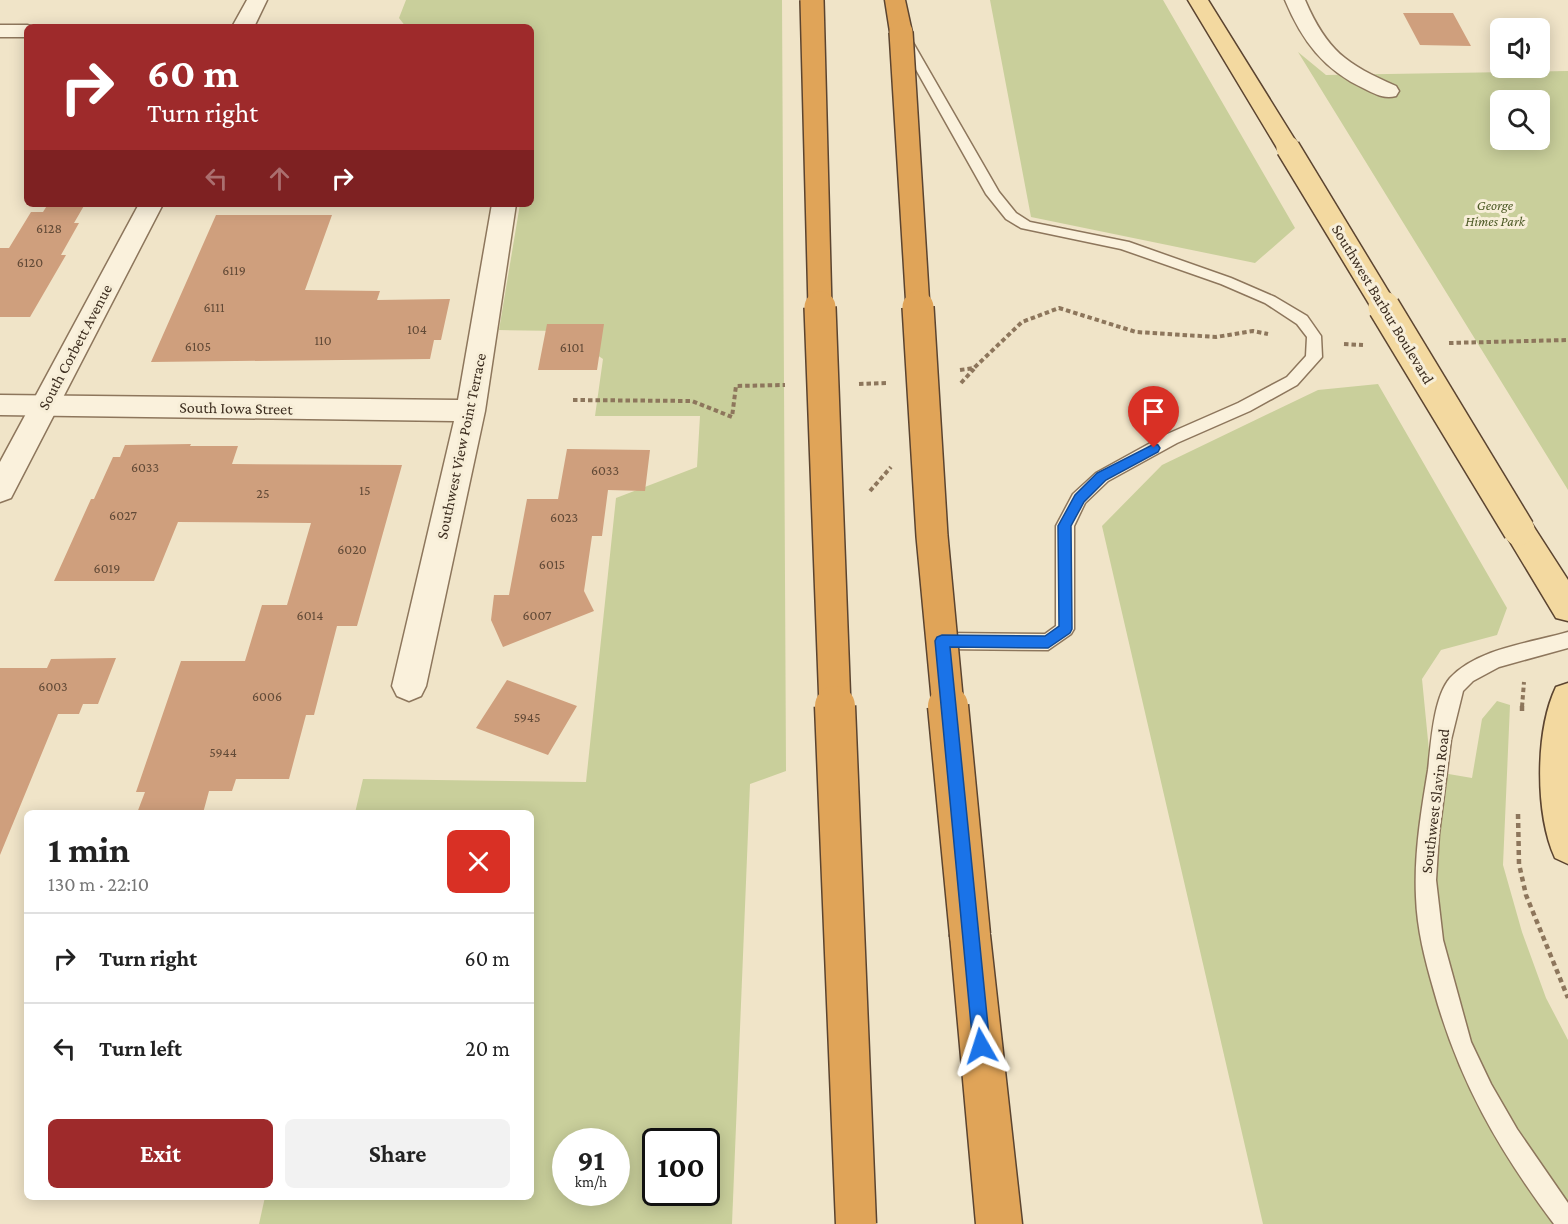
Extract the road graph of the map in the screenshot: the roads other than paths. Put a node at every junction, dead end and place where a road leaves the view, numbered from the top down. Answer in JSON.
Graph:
{"nodes":[{"id":1,"x":257,"y":0,"type":"edge"},
{"id":2,"x":812,"y":0,"type":"edge"},
{"id":3,"x":895,"y":0,"type":"edge"},
{"id":4,"x":1198,"y":0,"type":"edge"},
{"id":5,"x":1295,"y":0,"type":"edge"},
{"id":6,"x":245,"y":24,"type":"edge"},
{"id":7,"x":0,"y":31,"type":"edge"},
{"id":8,"x":24,"y":31,"type":"edge"},
{"id":9,"x":901,"y":32,"type":"junction"},
{"id":10,"x":1388,"y":91,"type":"dead end"},
{"id":11,"x":149,"y":207,"type":"edge"},
{"id":12,"x":504,"y":207,"type":"edge"},
{"id":13,"x":0,"y":405,"type":"edge"},
{"id":14,"x":44,"y":406,"type":"junction"},
{"id":15,"x":471,"y":411,"type":"junction"},
{"id":16,"x":0,"y":489,"type":"edge"},
{"id":17,"x":1568,"y":608,"type":"edge"},
{"id":18,"x":1568,"y":640,"type":"edge"},
{"id":19,"x":942,"y":641,"type":"junction"},
{"id":20,"x":409,"y":686,"type":"dead end"},
{"id":21,"x":1568,"y":698,"type":"edge"},
{"id":22,"x":1568,"y":846,"type":"edge"},
{"id":23,"x":1568,"y":1223,"type":"edge"},
{"id":24,"x":856,"y":1224,"type":"edge"},
{"id":25,"x":999,"y":1224,"type":"edge"}],
"edges":[{"from":1,"to":6,"type":"street"},
{"from":2,"to":24,"type":"highway","bridge":true},
{"from":3,"to":9,"type":"highway"},
{"from":4,"to":17,"type":"main road","name":"Southwest Barbur Boulevard","bridge":true},
{"from":5,"to":10,"type":"street"},
{"from":7,"to":8,"type":"street"},
{"from":9,"to":19,"type":"highway","bridge":true},
{"from":9,"to":19,"type":"lane"},
{"from":11,"to":14,"type":"street","name":"South Corbett Avenue"},
{"from":12,"to":15,"type":"street","name":"Southwest View Point Terrace"},
{"from":13,"to":14,"type":"street","name":"South Iowa Street"},
{"from":14,"to":15,"type":"street","name":"South Iowa Street"},
{"from":14,"to":16,"type":"street","name":"South Corbett Avenue"},
{"from":15,"to":20,"type":"street","name":"Southwest View Point Terrace"},
{"from":18,"to":23,"type":"lane","name":"Southwest Slavin Road"},
{"from":19,"to":25,"type":"highway","bridge":true},
{"from":21,"to":22,"type":"main road"}]}
